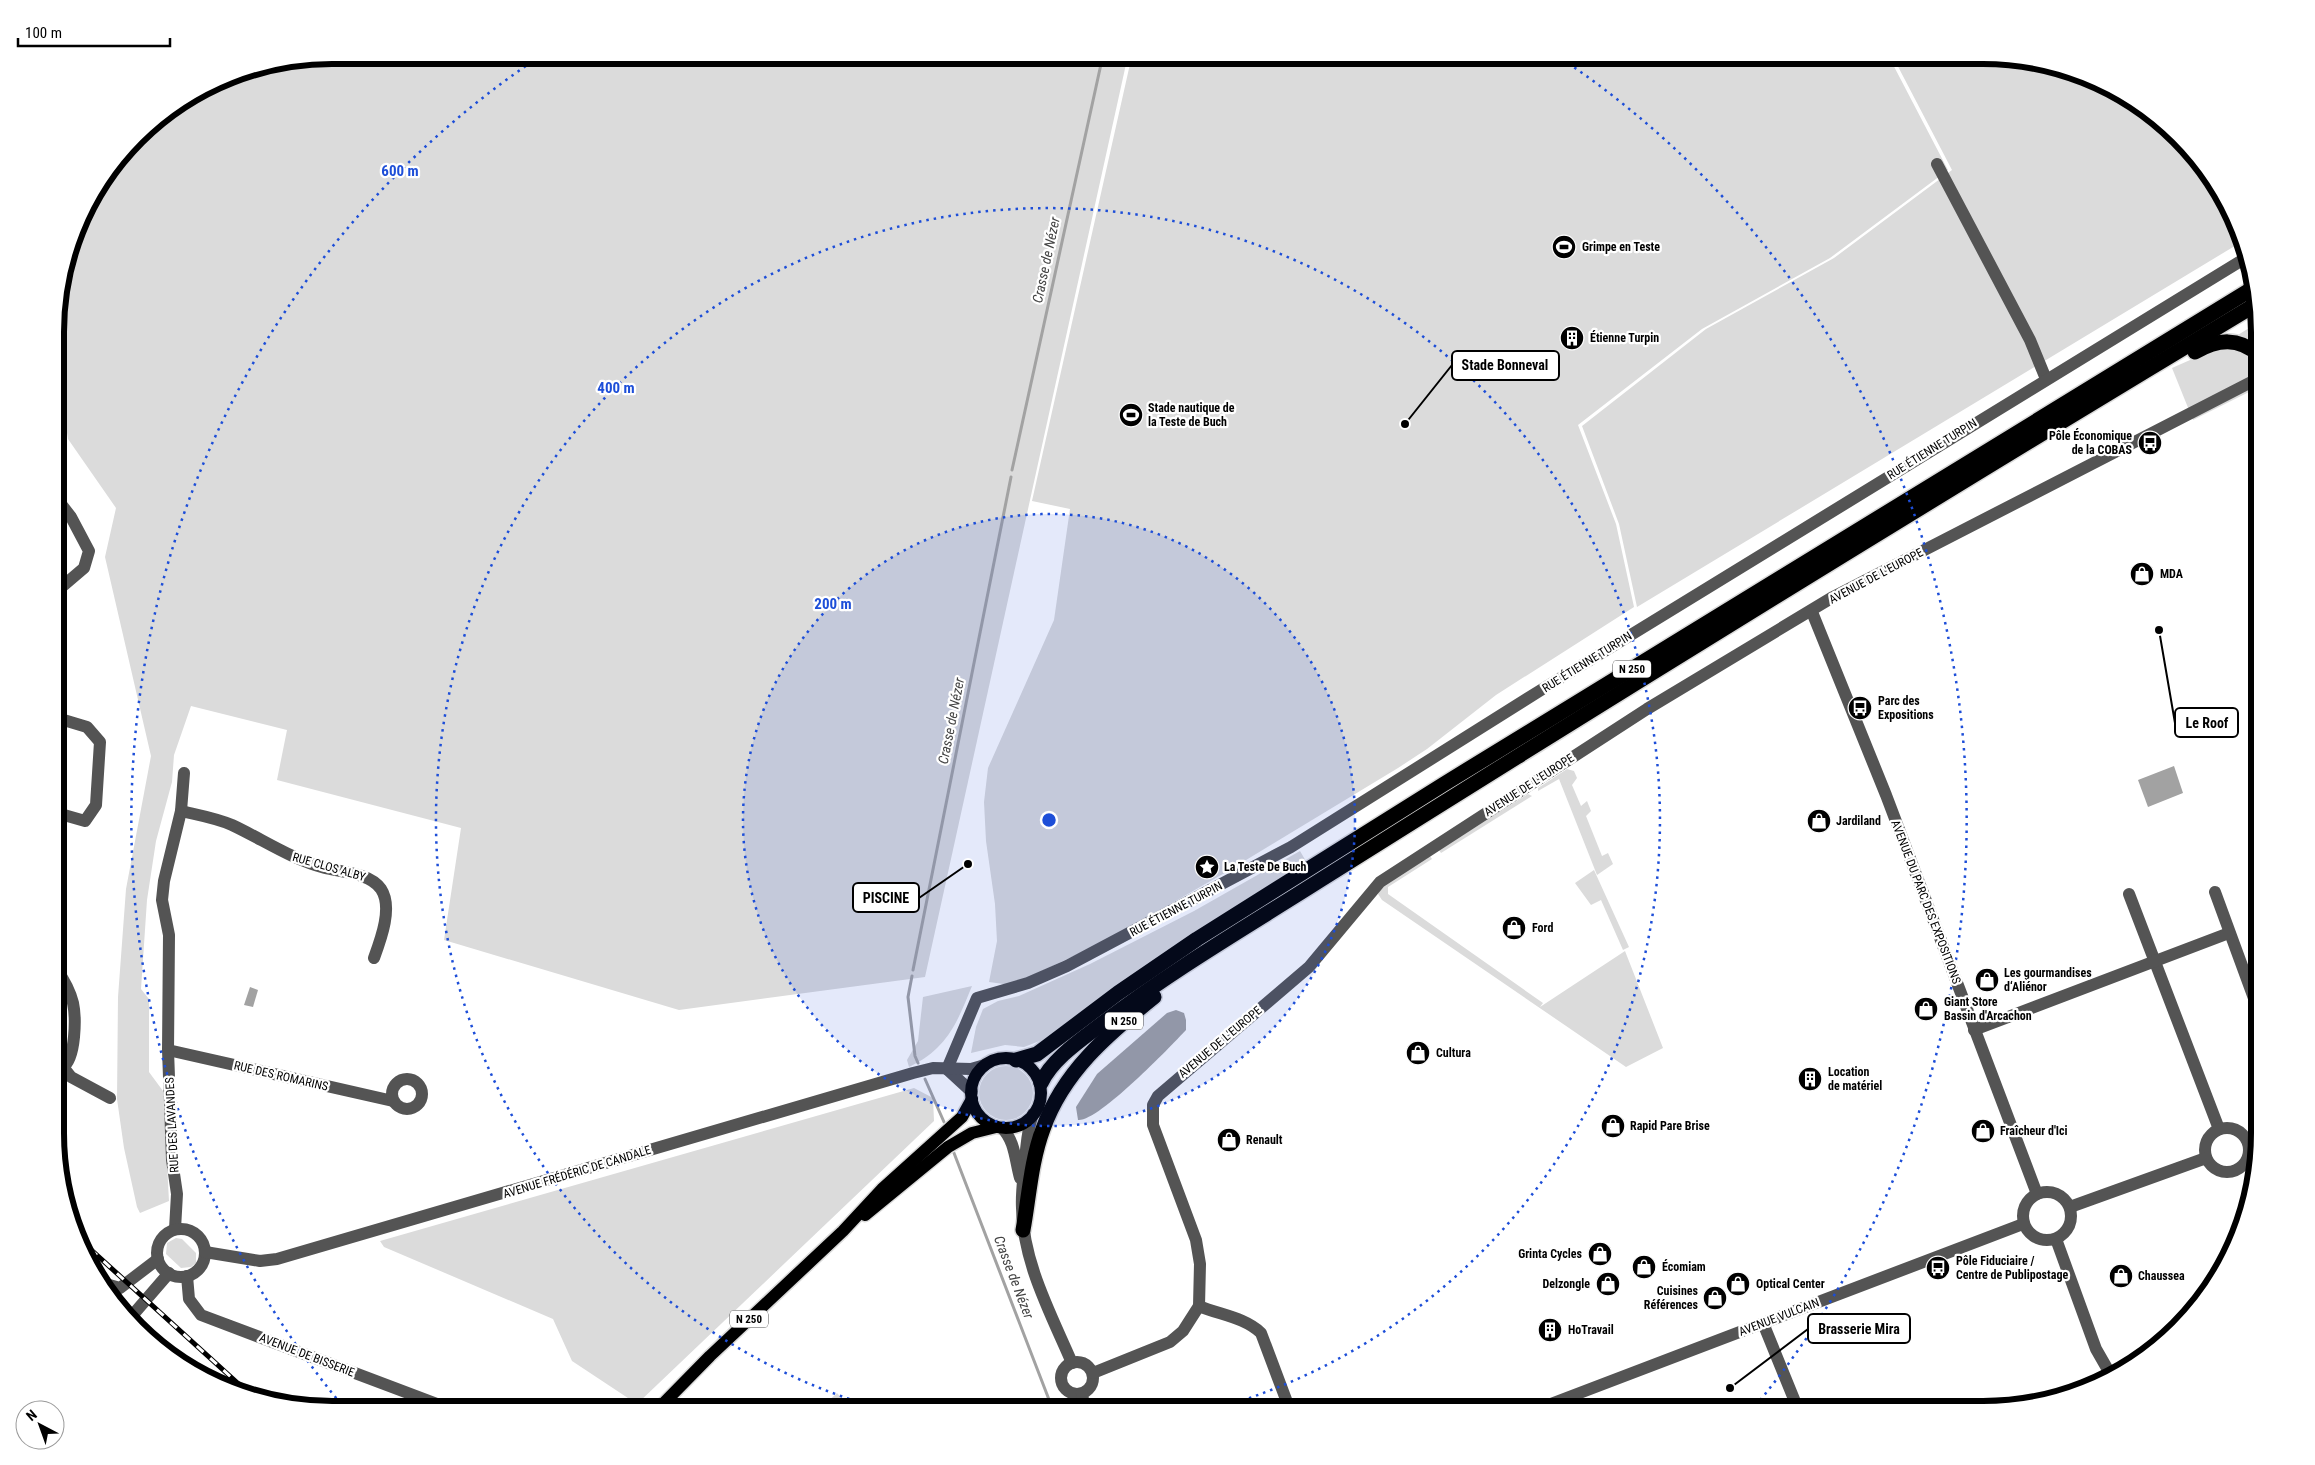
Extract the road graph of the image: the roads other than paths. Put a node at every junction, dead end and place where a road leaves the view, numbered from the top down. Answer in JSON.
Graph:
{"nodes":[{"id":1,"x":1936,"y":164,"type":"dead end"},
{"id":2,"x":2242,"y":261,"type":"edge"},
{"id":3,"x":2248,"y":291,"type":"edge"},
{"id":4,"x":2250,"y":308,"type":"edge"},
{"id":5,"x":2251,"y":349,"type":"edge"},
{"id":6,"x":2134,"y":378,"type":"junction"},
{"id":7,"x":2046,"y":379,"type":"junction"},
{"id":8,"x":2251,"y":382,"type":"edge"},
{"id":9,"x":64,"y":510,"type":"edge"},
{"id":10,"x":64,"y":585,"type":"edge"},
{"id":11,"x":1812,"y":612,"type":"junction"},
{"id":12,"x":64,"y":720,"type":"edge"},
{"id":13,"x":184,"y":773,"type":"dead end"},
{"id":14,"x":181,"y":811,"type":"junction"},
{"id":15,"x":64,"y":815,"type":"edge"},
{"id":16,"x":1319,"y":881,"type":"junction"},
{"id":17,"x":2215,"y":892,"type":"dead end"},
{"id":18,"x":2129,"y":894,"type":"dead end"},
{"id":19,"x":2229,"y":932,"type":"junction"},
{"id":20,"x":374,"y":958,"type":"dead end"},
{"id":21,"x":2155,"y":961,"type":"junction"},
{"id":22,"x":64,"y":982,"type":"edge"},
{"id":23,"x":2251,"y":991,"type":"edge"},
{"id":24,"x":1974,"y":1030,"type":"junction"},
{"id":25,"x":168,"y":1050,"type":"junction"},
{"id":26,"x":1016,"y":1060,"type":"junction"},
{"id":27,"x":64,"y":1065,"type":"edge"},
{"id":28,"x":985,"y":1065,"type":"junction"},
{"id":29,"x":947,"y":1070,"type":"junction"},
{"id":30,"x":64,"y":1072,"type":"edge"},
{"id":31,"x":1040,"y":1083,"type":"junction"},
{"id":32,"x":972,"y":1096,"type":"junction"},
{"id":33,"x":110,"y":1098,"type":"dead end"},
{"id":34,"x":393,"y":1101,"type":"dead end"},
{"id":35,"x":1033,"y":1114,"type":"junction"},
{"id":36,"x":999,"y":1127,"type":"junction"},
{"id":37,"x":2219,"y":1129,"type":"junction"},
{"id":38,"x":2250,"y":1156,"type":"edge"},
{"id":39,"x":2206,"y":1158,"type":"junction"},
{"id":40,"x":2250,"y":1161,"type":"edge"},
{"id":41,"x":1022,"y":1184,"type":"junction"},
{"id":42,"x":2037,"y":1194,"type":"junction"},
{"id":43,"x":2070,"y":1207,"type":"junction"},
{"id":44,"x":2023,"y":1224,"type":"junction"},
{"id":45,"x":175,"y":1229,"type":"junction"},
{"id":46,"x":1023,"y":1230,"type":"junction"},
{"id":47,"x":843,"y":1231,"type":"junction"},
{"id":48,"x":2056,"y":1239,"type":"junction"},
{"id":49,"x":205,"y":1252,"type":"junction"},
{"id":50,"x":158,"y":1259,"type":"junction"},
{"id":51,"x":168,"y":1273,"type":"junction"},
{"id":52,"x":187,"y":1276,"type":"junction"},
{"id":53,"x":111,"y":1286,"type":"edge"},
{"id":54,"x":1199,"y":1306,"type":"junction"},
{"id":55,"x":133,"y":1313,"type":"edge"},
{"id":56,"x":1763,"y":1323,"type":"junction"},
{"id":57,"x":1072,"y":1363,"type":"junction"},
{"id":58,"x":2108,"y":1370,"type":"edge"},
{"id":59,"x":1093,"y":1372,"type":"junction"},
{"id":60,"x":1082,"y":1394,"type":"junction"},
{"id":61,"x":430,"y":1401,"type":"edge"},
{"id":62,"x":666,"y":1401,"type":"edge"},
{"id":63,"x":1083,"y":1401,"type":"edge"},
{"id":64,"x":1287,"y":1401,"type":"edge"},
{"id":65,"x":1559,"y":1401,"type":"edge"},
{"id":66,"x":1794,"y":1401,"type":"edge"}],
"edges":[{"from":1,"to":7,"type":"street"},
{"from":2,"to":7,"type":"street","name":"RUE ÉTIENNE TURPIN"},
{"from":3,"to":26,"type":"highway","number":"N 250"},
{"from":4,"to":6,"type":"highway","number":"N 250"},
{"from":5,"to":6,"type":"highway"},
{"from":6,"to":16,"type":"highway","number":"N 250"},
{"from":7,"to":29,"type":"street","name":"RUE ÉTIENNE TURPIN"},
{"from":8,"to":11,"type":"street","name":"AVENUE DE L'EUROPE"},
{"from":9,"to":10,"type":"street"},
{"from":11,"to":24,"type":"street","name":"AVENUE DU PARC DES EXPOSITIONS"},
{"from":11,"to":54,"type":"street","name":"AVENUE DE L'EUROPE"},
{"from":12,"to":15,"type":"street"},
{"from":13,"to":14,"type":"street"},
{"from":14,"to":20,"type":"street","name":"RUE CLOS ALBY"},
{"from":14,"to":25,"type":"street"},
{"from":16,"to":31,"type":"highway","number":"N 250"},
{"from":16,"to":46,"type":"highway","number":"N 250"},
{"from":17,"to":19,"type":"street"},
{"from":18,"to":21,"type":"street"},
{"from":19,"to":21,"type":"street"},
{"from":19,"to":23,"type":"street"},
{"from":21,"to":24,"type":"street"},
{"from":21,"to":37,"type":"street"},
{"from":22,"to":27,"type":"street"},
{"from":24,"to":42,"type":"street","name":"AVENUE DU PARC DES EXPOSITIONS"},
{"from":25,"to":34,"type":"street","name":"RUE DES ROMARINS"},
{"from":25,"to":45,"type":"street","name":"RUE DES LAVANDES"},
{"from":26,"to":28,"type":"main road","number":"N 250"},
{"from":26,"to":31,"type":"main road"},
{"from":28,"to":29,"type":"street","name":"AVENUE FRÉDÉRIC DE CANDALE"},
{"from":28,"to":32,"type":"main road","number":"N 250"},
{"from":29,"to":32,"type":"street"},
{"from":29,"to":49,"type":"street","name":"AVENUE FRÉDÉRIC DE CANDALE"},
{"from":30,"to":33,"type":"street"},
{"from":31,"to":35,"type":"main road","number":"N 250"},
{"from":32,"to":36,"type":"main road"},
{"from":32,"to":47,"type":"main road","number":"N 250"},
{"from":35,"to":36,"type":"main road","number":"N 250"},
{"from":35,"to":41,"type":"street"},
{"from":36,"to":41,"type":"street"},
{"from":36,"to":47,"type":"main road","number":"N 250"},
{"from":37,"to":38,"type":"street"},
{"from":37,"to":39,"type":"street"},
{"from":39,"to":40,"type":"street"},
{"from":39,"to":43,"type":"street"},
{"from":41,"to":46,"type":"street"},
{"from":42,"to":43,"type":"street"},
{"from":42,"to":44,"type":"street"},
{"from":43,"to":48,"type":"street"},
{"from":44,"to":48,"type":"street"},
{"from":44,"to":56,"type":"street","name":"AVENUE VULCAIN"},
{"from":45,"to":49,"type":"street"},
{"from":45,"to":50,"type":"street"},
{"from":46,"to":57,"type":"street"},
{"from":47,"to":62,"type":"main road","number":"N 250"},
{"from":48,"to":58,"type":"street"},
{"from":49,"to":52,"type":"street"},
{"from":50,"to":51,"type":"street"},
{"from":50,"to":53,"type":"street"},
{"from":51,"to":52,"type":"street"},
{"from":51,"to":55,"type":"street"},
{"from":52,"to":61,"type":"street","name":"AVENUE DE BISSERIE"},
{"from":54,"to":59,"type":"street"},
{"from":54,"to":64,"type":"street"},
{"from":56,"to":65,"type":"street","name":"AVENUE VULCAIN"},
{"from":56,"to":66,"type":"street"},
{"from":57,"to":59,"type":"street"},
{"from":57,"to":60,"type":"street"},
{"from":59,"to":60,"type":"street"},
{"from":60,"to":63,"type":"street"}]}
